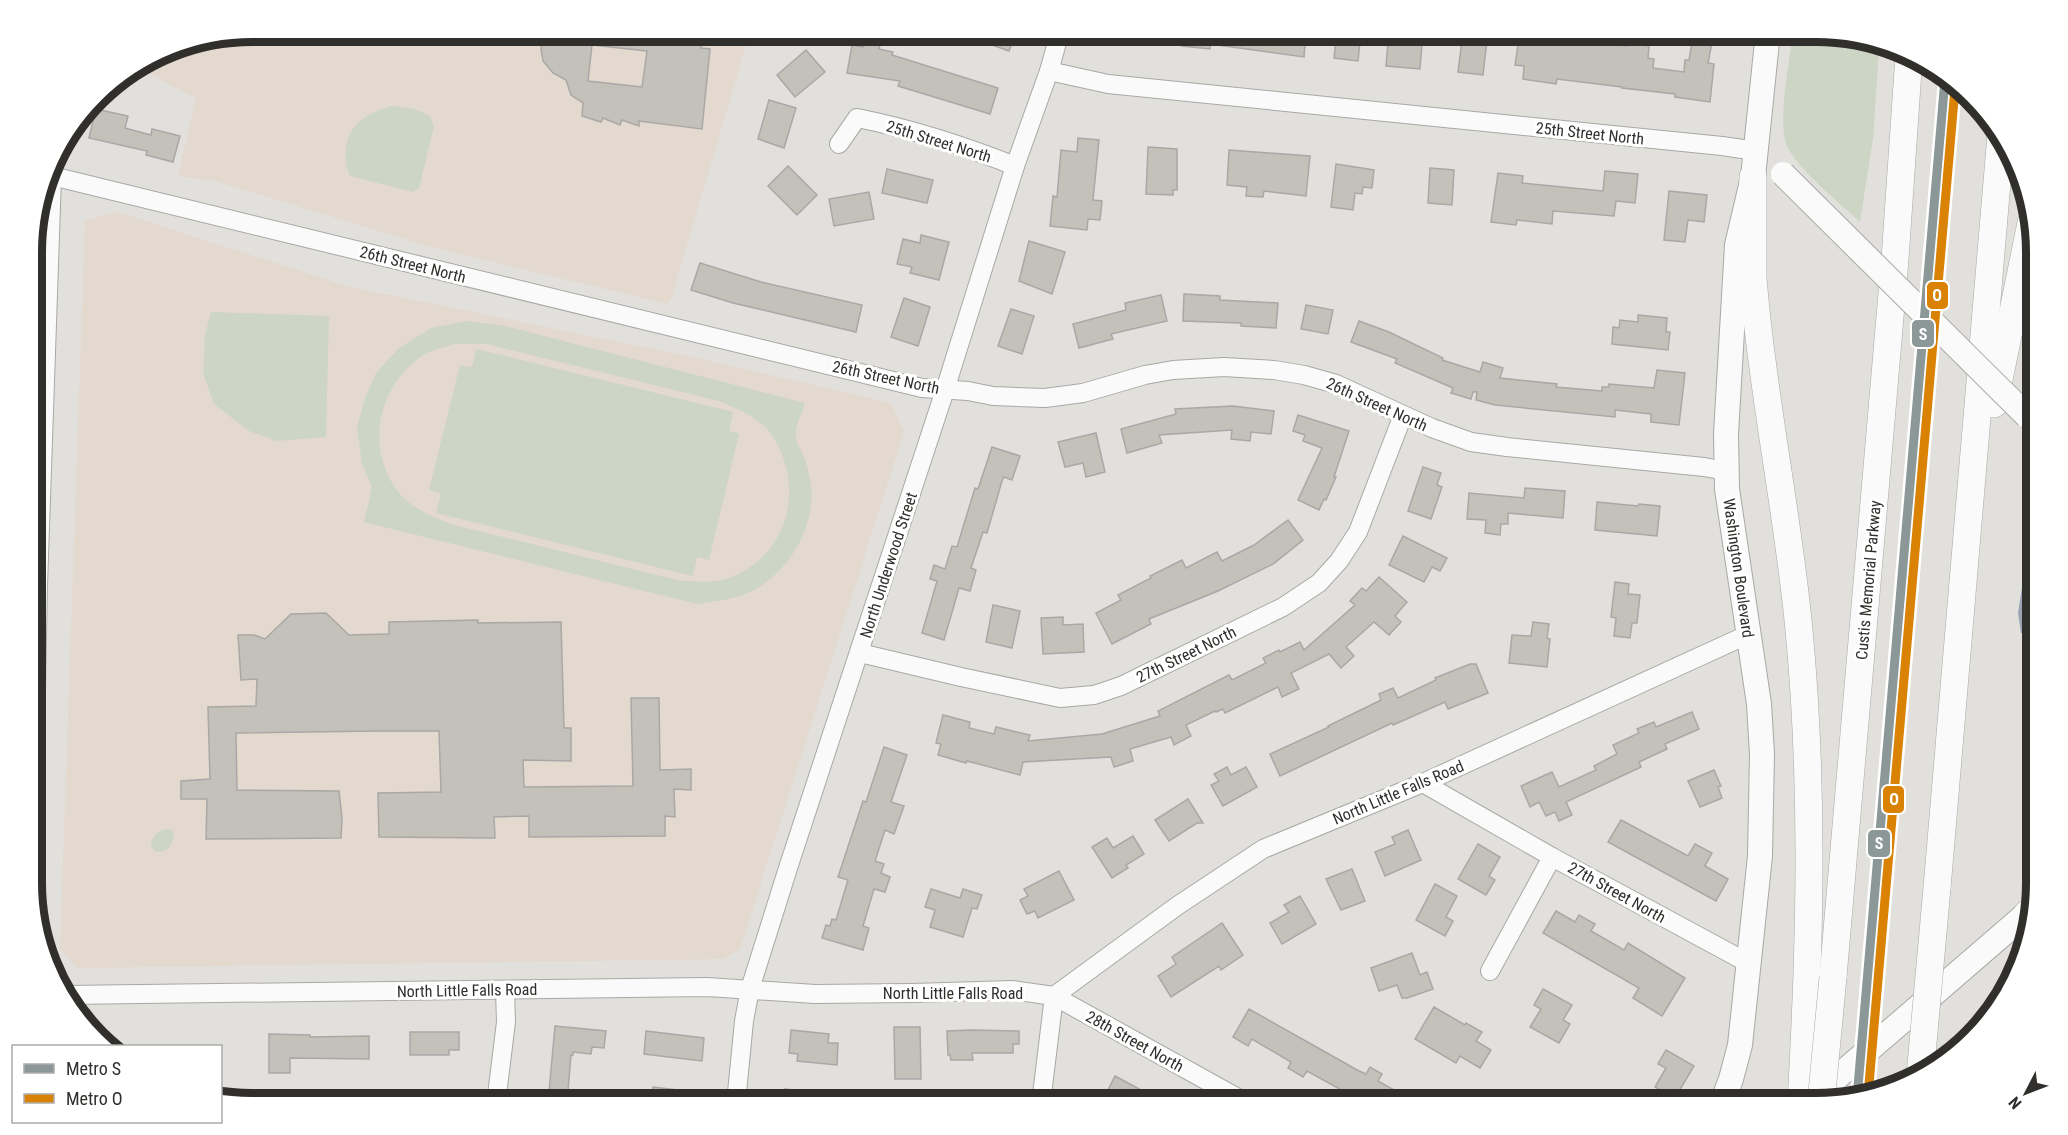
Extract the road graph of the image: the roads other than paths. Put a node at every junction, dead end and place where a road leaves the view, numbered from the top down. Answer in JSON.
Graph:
{"nodes":[{"id":1,"x":1057,"y":42,"type":"edge"},
{"id":2,"x":1767,"y":42,"type":"edge"},
{"id":3,"x":1908,"y":64,"type":"edge"},
{"id":4,"x":1049,"y":71,"type":"junction"},
{"id":5,"x":839,"y":144,"type":"dead end"},
{"id":6,"x":2000,"y":150,"type":"edge"},
{"id":7,"x":1754,"y":164,"type":"junction"},
{"id":8,"x":1015,"y":166,"type":"junction"},
{"id":9,"x":56,"y":177,"type":"edge"},
{"id":10,"x":49,"y":199,"type":"edge"},
{"id":11,"x":2026,"y":246,"type":"edge"},
{"id":12,"x":42,"y":330,"type":"edge"},
{"id":13,"x":945,"y":390,"type":"junction"},
{"id":14,"x":2026,"y":414,"type":"edge"},
{"id":15,"x":1403,"y":415,"type":"junction"},
{"id":16,"x":1726,"y":471,"type":"junction"},
{"id":17,"x":1967,"y":541,"type":"junction"},
{"id":18,"x":1749,"y":634,"type":"junction"},
{"id":19,"x":860,"y":653,"type":"junction"},
{"id":20,"x":1423,"y":783,"type":"junction"},
{"id":21,"x":1552,"y":857,"type":"junction"},
{"id":22,"x":2023,"y":920,"type":"edge"},
{"id":23,"x":1750,"y":964,"type":"junction"},
{"id":24,"x":1490,"y":971,"type":"dead end"},
{"id":25,"x":750,"y":989,"type":"junction"},
{"id":26,"x":505,"y":990,"type":"junction"},
{"id":27,"x":74,"y":995,"type":"edge"},
{"id":28,"x":1054,"y":996,"type":"junction"},
{"id":29,"x":1921,"y":1065,"type":"edge"},
{"id":30,"x":497,"y":1093,"type":"edge"},
{"id":31,"x":737,"y":1093,"type":"edge"},
{"id":32,"x":1042,"y":1093,"type":"edge"},
{"id":33,"x":1229,"y":1093,"type":"edge"},
{"id":34,"x":1726,"y":1093,"type":"edge"},
{"id":35,"x":1801,"y":1093,"type":"edge"},
{"id":36,"x":1818,"y":1093,"type":"edge"},
{"id":37,"x":1822,"y":1093,"type":"edge"}],
"edges":[{"from":1,"to":4,"type":"street","name":"North Underwood Street"},
{"from":2,"to":7,"type":"main road","name":"Washington Boulevard"},
{"from":3,"to":37,"type":"highway","name":"Custis Memorial Parkway","bridge":true},
{"from":4,"to":7,"type":"street","name":"25th Street North"},
{"from":4,"to":8,"type":"street","name":"North Underwood Street"},
{"from":5,"to":8,"type":"street","name":"25th Street North"},
{"from":6,"to":17,"type":"highway"},
{"from":7,"to":14,"type":"main road","bridge":true},
{"from":7,"to":16,"type":"main road","name":"Washington Boulevard"},
{"from":7,"to":35,"type":"highway"},
{"from":8,"to":13,"type":"street","name":"North Underwood Street"},
{"from":9,"to":13,"type":"street","name":"26th Street North"},
{"from":10,"to":12,"type":"street"},
{"from":11,"to":17,"type":"highway"},
{"from":13,"to":15,"type":"street","name":"26th Street North"},
{"from":13,"to":19,"type":"street","name":"North Underwood Street"},
{"from":15,"to":16,"type":"street","name":"26th Street North"},
{"from":15,"to":19,"type":"street","name":"27th Street North"},
{"from":16,"to":18,"type":"main road","name":"Washington Boulevard"},
{"from":17,"to":29,"type":"highway","bridge":true},
{"from":18,"to":20,"type":"street","name":"North Little Falls Road"},
{"from":18,"to":23,"type":"main road","name":"Washington Boulevard"},
{"from":19,"to":25,"type":"street","name":"North Underwood Street"},
{"from":20,"to":21,"type":"street","name":"27th Street North"},
{"from":20,"to":28,"type":"street","name":"North Little Falls Road"},
{"from":21,"to":23,"type":"street","name":"27th Street North"},
{"from":21,"to":24,"type":"street"},
{"from":22,"to":36,"type":"main road"},
{"from":23,"to":34,"type":"main road","name":"Washington Boulevard"},
{"from":25,"to":26,"type":"street","name":"North Little Falls Road"},
{"from":25,"to":28,"type":"street","name":"North Little Falls Road"},
{"from":25,"to":31,"type":"street","name":"North Underwood Street"},
{"from":26,"to":27,"type":"street","name":"North Little Falls Road"},
{"from":26,"to":30,"type":"street"},
{"from":28,"to":32,"type":"street"},
{"from":28,"to":33,"type":"street","name":"28th Street North"}]}
